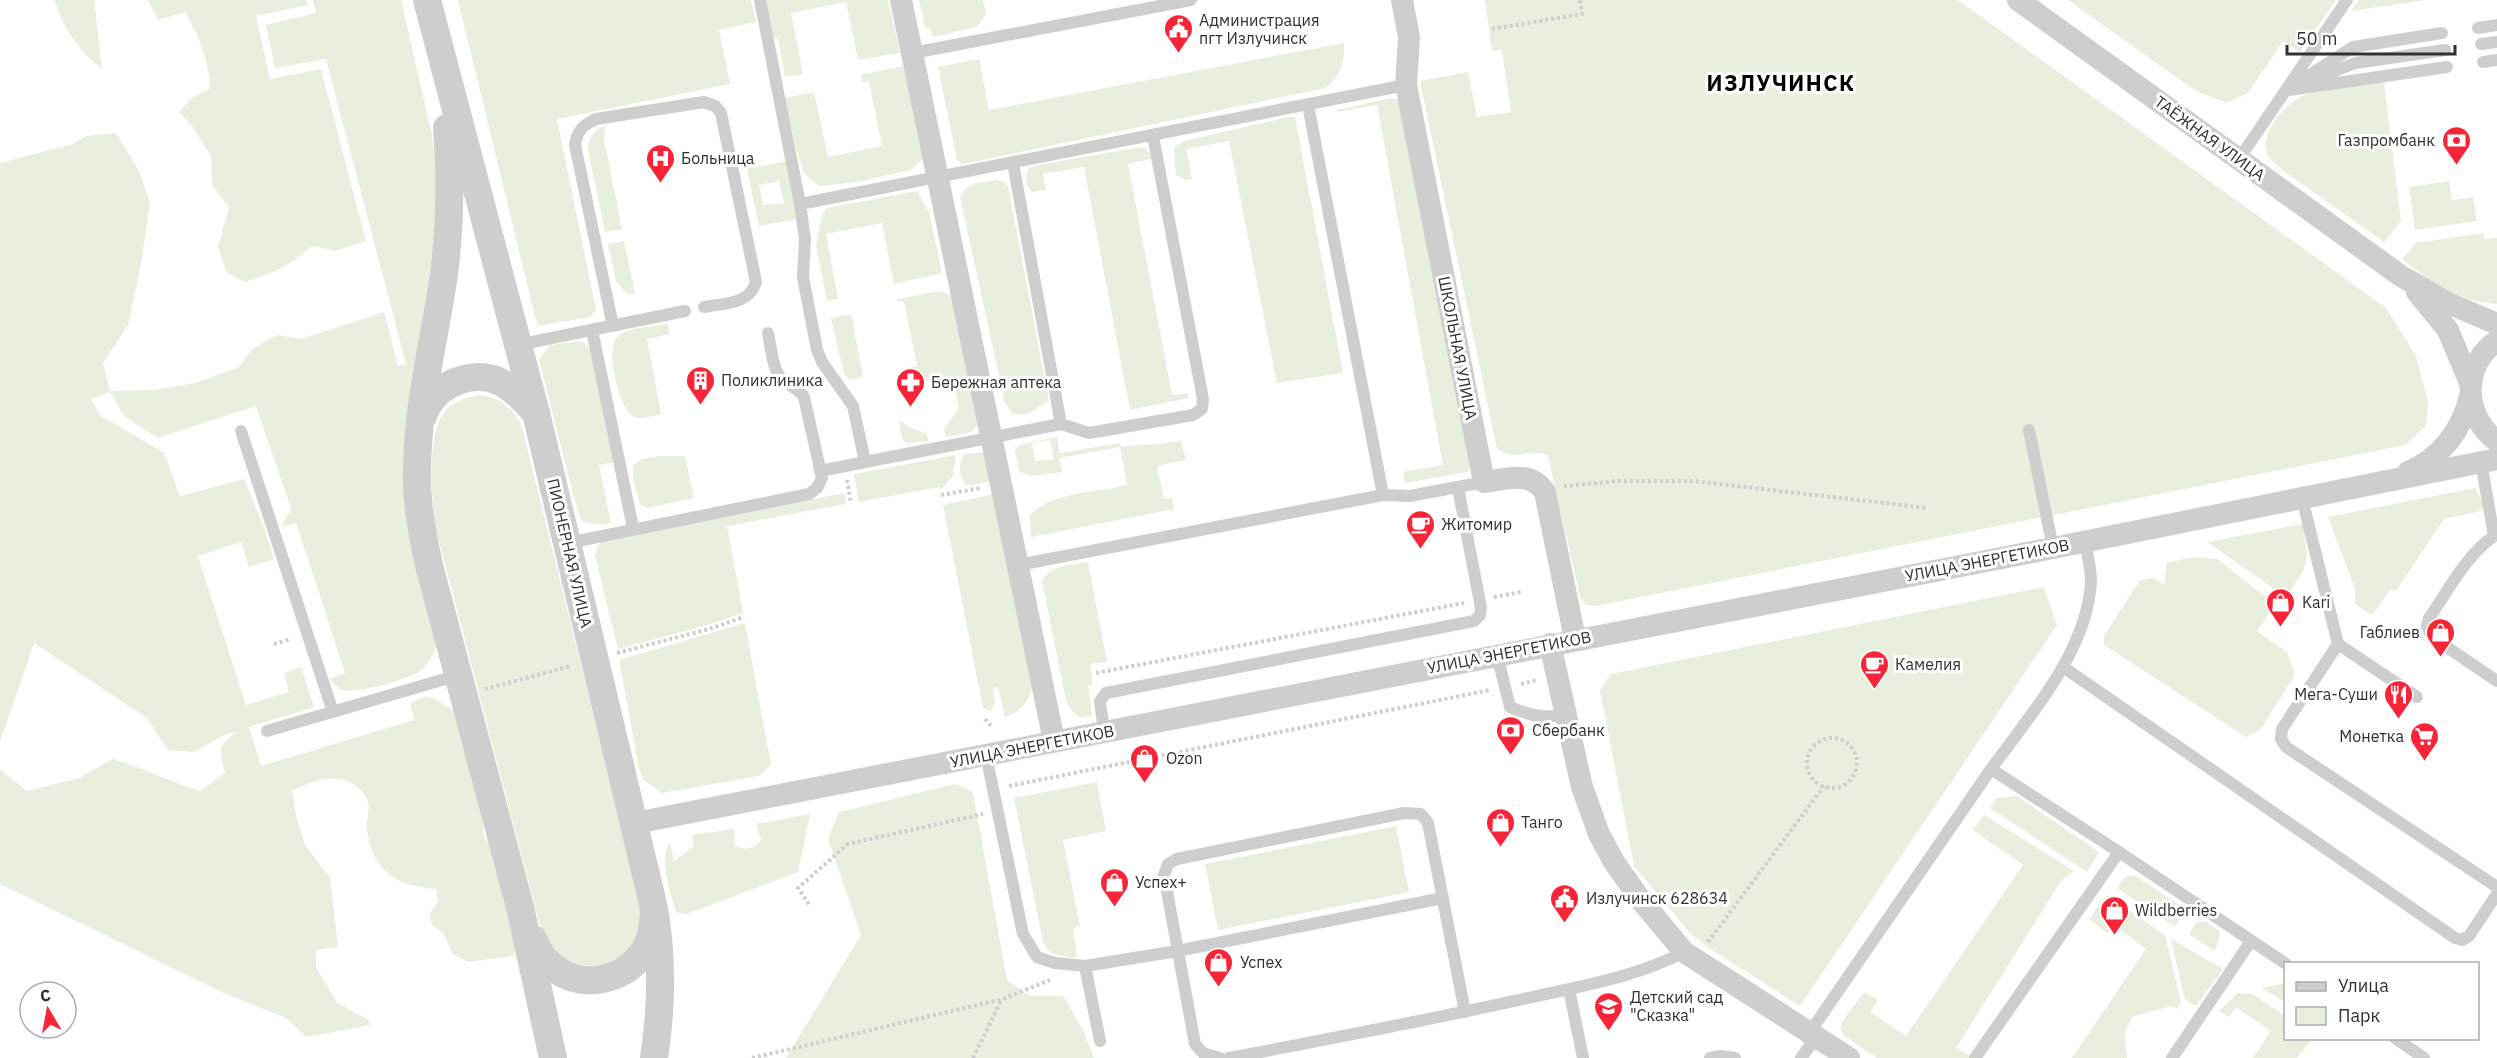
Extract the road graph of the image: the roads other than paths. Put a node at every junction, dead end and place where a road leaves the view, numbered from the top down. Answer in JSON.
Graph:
{"nodes":[{"id":1,"x":427,"y":0,"type":"edge"},
{"id":2,"x":760,"y":0,"type":"edge"},
{"id":3,"x":901,"y":0,"type":"edge"},
{"id":4,"x":1191,"y":0,"type":"edge"},
{"id":5,"x":1402,"y":0,"type":"edge"},
{"id":6,"x":2018,"y":0,"type":"edge"},
{"id":7,"x":2347,"y":0,"type":"edge"},
{"id":8,"x":1153,"y":4,"type":"edge"},
{"id":9,"x":2497,"y":25,"type":"edge"},
{"id":10,"x":2478,"y":28,"type":"dead end"},
{"id":11,"x":2442,"y":33,"type":"dead end"},
{"id":12,"x":2497,"y":42,"type":"edge"},
{"id":13,"x":2481,"y":44,"type":"dead end"},
{"id":14,"x":2445,"y":50,"type":"dead end"},
{"id":15,"x":913,"y":53,"type":"junction"},
{"id":16,"x":440,"y":55,"type":"junction"},
{"id":17,"x":2497,"y":60,"type":"edge"},
{"id":18,"x":2483,"y":62,"type":"dead end"},
{"id":19,"x":2447,"y":68,"type":"dead end"},
{"id":20,"x":1406,"y":85,"type":"junction"},
{"id":21,"x":2285,"y":91,"type":"junction"},
{"id":22,"x":1308,"y":105,"type":"junction"},
{"id":23,"x":1153,"y":136,"type":"junction"},
{"id":24,"x":2239,"y":159,"type":"junction"},
{"id":25,"x":1012,"y":164,"type":"junction"},
{"id":26,"x":938,"y":178,"type":"junction"},
{"id":27,"x":800,"y":204,"type":"junction"},
{"id":28,"x":2401,"y":276,"type":"junction"},
{"id":29,"x":704,"y":307,"type":"dead end"},
{"id":30,"x":685,"y":311,"type":"dead end"},
{"id":31,"x":2497,"y":324,"type":"edge"},
{"id":32,"x":613,"y":326,"type":"junction"},
{"id":33,"x":592,"y":330,"type":"junction"},
{"id":34,"x":768,"y":333,"type":"dead end"},
{"id":35,"x":2497,"y":341,"type":"edge"},
{"id":36,"x":517,"y":345,"type":"junction"},
{"id":37,"x":2470,"y":390,"type":"junction"},
{"id":38,"x":536,"y":413,"type":"junction"},
{"id":39,"x":1061,"y":424,"type":"junction"},
{"id":40,"x":419,"y":429,"type":"junction"},
{"id":41,"x":2030,"y":430,"type":"dead end"},
{"id":42,"x":241,"y":431,"type":"dead end"},
{"id":43,"x":993,"y":436,"type":"junction"},
{"id":44,"x":2497,"y":441,"type":"edge"},
{"id":45,"x":2489,"y":460,"type":"edge"},
{"id":46,"x":865,"y":462,"type":"junction"},
{"id":47,"x":820,"y":471,"type":"junction"},
{"id":48,"x":1484,"y":482,"type":"junction"},
{"id":49,"x":2384,"y":482,"type":"junction"},
{"id":50,"x":1458,"y":488,"type":"junction"},
{"id":51,"x":1383,"y":495,"type":"junction"},
{"id":52,"x":2302,"y":498,"type":"junction"},
{"id":53,"x":633,"y":528,"type":"junction"},
{"id":54,"x":2496,"y":536,"type":"edge"},
{"id":55,"x":2085,"y":542,"type":"junction"},
{"id":56,"x":568,"y":543,"type":"junction"},
{"id":57,"x":2053,"y":548,"type":"junction"},
{"id":58,"x":1018,"y":565,"type":"junction"},
{"id":59,"x":1575,"y":639,"type":"junction"},
{"id":60,"x":2338,"y":644,"type":"junction"},
{"id":61,"x":1550,"y":645,"type":"junction"},
{"id":62,"x":1497,"y":655,"type":"junction"},
{"id":63,"x":2063,"y":667,"type":"junction"},
{"id":64,"x":2497,"y":681,"type":"edge"},
{"id":65,"x":469,"y":683,"type":"junction"},
{"id":66,"x":2417,"y":697,"type":"dead end"},
{"id":67,"x":333,"y":712,"type":"junction"},
{"id":68,"x":1565,"y":715,"type":"junction"},
{"id":69,"x":267,"y":731,"type":"dead end"},
{"id":70,"x":1104,"y":732,"type":"junction"},
{"id":71,"x":1054,"y":741,"type":"junction"},
{"id":72,"x":986,"y":755,"type":"junction"},
{"id":73,"x":1991,"y":769,"type":"junction"},
{"id":74,"x":635,"y":823,"type":"junction"},
{"id":75,"x":2119,"y":852,"type":"junction"},
{"id":76,"x":2497,"y":887,"type":"edge"},
{"id":77,"x":2497,"y":894,"type":"edge"},
{"id":78,"x":1443,"y":898,"type":"junction"},
{"id":79,"x":653,"y":904,"type":"junction"},
{"id":80,"x":520,"y":907,"type":"junction"},
{"id":81,"x":2251,"y":941,"type":"junction"},
{"id":82,"x":1695,"y":949,"type":"junction"},
{"id":83,"x":1177,"y":951,"type":"junction"},
{"id":84,"x":2284,"y":963,"type":"edge"},
{"id":85,"x":1085,"y":966,"type":"junction"},
{"id":86,"x":1569,"y":989,"type":"junction"},
{"id":87,"x":1466,"y":1012,"type":"junction"},
{"id":88,"x":1814,"y":1034,"type":"junction"},
{"id":89,"x":2398,"y":1040,"type":"edge"},
{"id":90,"x":1100,"y":1041,"type":"dead end"},
{"id":91,"x":553,"y":1058,"type":"edge"},
{"id":92,"x":654,"y":1058,"type":"edge"},
{"id":93,"x":1220,"y":1058,"type":"edge"},
{"id":94,"x":1229,"y":1058,"type":"edge"},
{"id":95,"x":1583,"y":1058,"type":"edge"},
{"id":96,"x":1710,"y":1058,"type":"edge"},
{"id":97,"x":1735,"y":1058,"type":"edge"},
{"id":98,"x":1801,"y":1058,"type":"edge"},
{"id":99,"x":1849,"y":1058,"type":"edge"},
{"id":100,"x":1975,"y":1058,"type":"edge"},
{"id":101,"x":2172,"y":1058,"type":"edge"},
{"id":102,"x":2424,"y":1058,"type":"edge"}],
"edges":[{"from":1,"to":16,"type":"street","name":"ПИОНЕРНАЯ УЛИЦА"},
{"from":2,"to":27,"type":"lane"},
{"from":3,"to":15,"type":"street"},
{"from":4,"to":8,"type":"lane"},
{"from":5,"to":20,"type":"street","name":"ШКОЛЬНАЯ УЛИЦА"},
{"from":6,"to":24,"type":"street","name":"ТАЁЖНАЯ УЛИЦА"},
{"from":7,"to":21,"type":"lane"},
{"from":8,"to":15,"type":"lane"},
{"from":9,"to":10,"type":"lane"},
{"from":11,"to":21,"type":"lane"},
{"from":12,"to":13,"type":"lane"},
{"from":14,"to":21,"type":"lane"},
{"from":15,"to":26,"type":"street"},
{"from":16,"to":36,"type":"street","name":"ПИОНЕРНАЯ УЛИЦА"},
{"from":16,"to":40,"type":"street","name":"ПИОНЕРНАЯ УЛИЦА"},
{"from":17,"to":18,"type":"lane"},
{"from":19,"to":21,"type":"lane"},
{"from":20,"to":22,"type":"lane"},
{"from":20,"to":48,"type":"street","name":"ШКОЛЬНАЯ УЛИЦА"},
{"from":21,"to":24,"type":"lane"},
{"from":22,"to":23,"type":"lane"},
{"from":22,"to":51,"type":"lane"},
{"from":23,"to":25,"type":"lane"},
{"from":23,"to":39,"type":"lane"},
{"from":24,"to":28,"type":"street","name":"ТАЁЖНАЯ УЛИЦА"},
{"from":25,"to":26,"type":"lane"},
{"from":25,"to":39,"type":"lane"},
{"from":26,"to":27,"type":"lane"},
{"from":26,"to":43,"type":"street"},
{"from":27,"to":46,"type":"lane"},
{"from":28,"to":31,"type":"street"},
{"from":28,"to":37,"type":"street"},
{"from":29,"to":32,"type":"lane"},
{"from":30,"to":32,"type":"lane"},
{"from":32,"to":33,"type":"lane"},
{"from":33,"to":36,"type":"lane"},
{"from":33,"to":53,"type":"lane"},
{"from":34,"to":47,"type":"lane"},
{"from":35,"to":37,"type":"street"},
{"from":36,"to":38,"type":"street","name":"ПИОНЕРНАЯ УЛИЦА"},
{"from":37,"to":44,"type":"street"},
{"from":37,"to":49,"type":"street"},
{"from":38,"to":40,"type":"street"},
{"from":38,"to":56,"type":"street","name":"ПИОНЕРНАЯ УЛИЦА"},
{"from":39,"to":43,"type":"lane"},
{"from":40,"to":65,"type":"street","name":"ПИОНЕРНАЯ УЛИЦА"},
{"from":41,"to":57,"type":"lane"},
{"from":42,"to":67,"type":"lane"},
{"from":43,"to":46,"type":"lane"},
{"from":43,"to":58,"type":"street"},
{"from":45,"to":49,"type":"street"},
{"from":45,"to":54,"type":"lane"},
{"from":46,"to":47,"type":"lane"},
{"from":47,"to":53,"type":"lane"},
{"from":48,"to":50,"type":"lane"},
{"from":48,"to":59,"type":"street"},
{"from":49,"to":52,"type":"street","name":"УЛИЦА ЭНЕРГЕТИКОВ"},
{"from":50,"to":51,"type":"lane"},
{"from":50,"to":70,"type":"lane"},
{"from":51,"to":58,"type":"lane"},
{"from":52,"to":55,"type":"street","name":"УЛИЦА ЭНЕРГЕТИКОВ"},
{"from":52,"to":60,"type":"lane"},
{"from":53,"to":56,"type":"lane"},
{"from":54,"to":64,"type":"lane"},
{"from":55,"to":57,"type":"street","name":"УЛИЦА ЭНЕРГЕТИКОВ"},
{"from":55,"to":63,"type":"lane"},
{"from":56,"to":74,"type":"street","name":"ПИОНЕРНАЯ УЛИЦА"},
{"from":57,"to":59,"type":"street","name":"УЛИЦА ЭНЕРГЕТИКОВ"},
{"from":58,"to":71,"type":"street"},
{"from":59,"to":61,"type":"street","name":"УЛИЦА ЭНЕРГЕТИКОВ"},
{"from":60,"to":66,"type":"lane"},
{"from":60,"to":76,"type":"lane"},
{"from":61,"to":62,"type":"street","name":"УЛИЦА ЭНЕРГЕТИКОВ"},
{"from":61,"to":68,"type":"street"},
{"from":62,"to":68,"type":"lane"},
{"from":62,"to":70,"type":"street","name":"УЛИЦА ЭНЕРГЕТИКОВ"},
{"from":63,"to":73,"type":"lane"},
{"from":63,"to":77,"type":"lane"},
{"from":65,"to":67,"type":"lane"},
{"from":65,"to":80,"type":"street","name":"ПИОНЕРНАЯ УЛИЦА"},
{"from":67,"to":69,"type":"lane"},
{"from":68,"to":82,"type":"street"},
{"from":70,"to":71,"type":"street","name":"УЛИЦА ЭНЕРГЕТИКОВ"},
{"from":71,"to":72,"type":"street","name":"УЛИЦА ЭНЕРГЕТИКОВ"},
{"from":72,"to":74,"type":"street","name":"УЛИЦА ЭНЕРГЕТИКОВ"},
{"from":72,"to":85,"type":"lane"},
{"from":73,"to":75,"type":"lane"},
{"from":73,"to":88,"type":"lane"},
{"from":74,"to":79,"type":"street","name":"ПИОНЕРНАЯ УЛИЦА"},
{"from":75,"to":81,"type":"lane"},
{"from":75,"to":100,"type":"lane"},
{"from":78,"to":83,"type":"lane"},
{"from":78,"to":83,"type":"lane"},
{"from":78,"to":87,"type":"lane"},
{"from":79,"to":80,"type":"street"},
{"from":79,"to":92,"type":"street","name":"ПИОНЕРНАЯ УЛИЦА"},
{"from":80,"to":91,"type":"street","name":"ПИОНЕРНАЯ УЛИЦА"},
{"from":81,"to":84,"type":"lane"},
{"from":81,"to":101,"type":"lane"},
{"from":82,"to":86,"type":"lane"},
{"from":82,"to":88,"type":"street"},
{"from":83,"to":85,"type":"lane"},
{"from":83,"to":93,"type":"lane"},
{"from":85,"to":90,"type":"lane"},
{"from":86,"to":87,"type":"lane"},
{"from":86,"to":95,"type":"lane"},
{"from":87,"to":94,"type":"lane"},
{"from":88,"to":98,"type":"lane"},
{"from":88,"to":99,"type":"street"},
{"from":89,"to":102,"type":"lane"},
{"from":96,"to":97,"type":"lane"}]}
